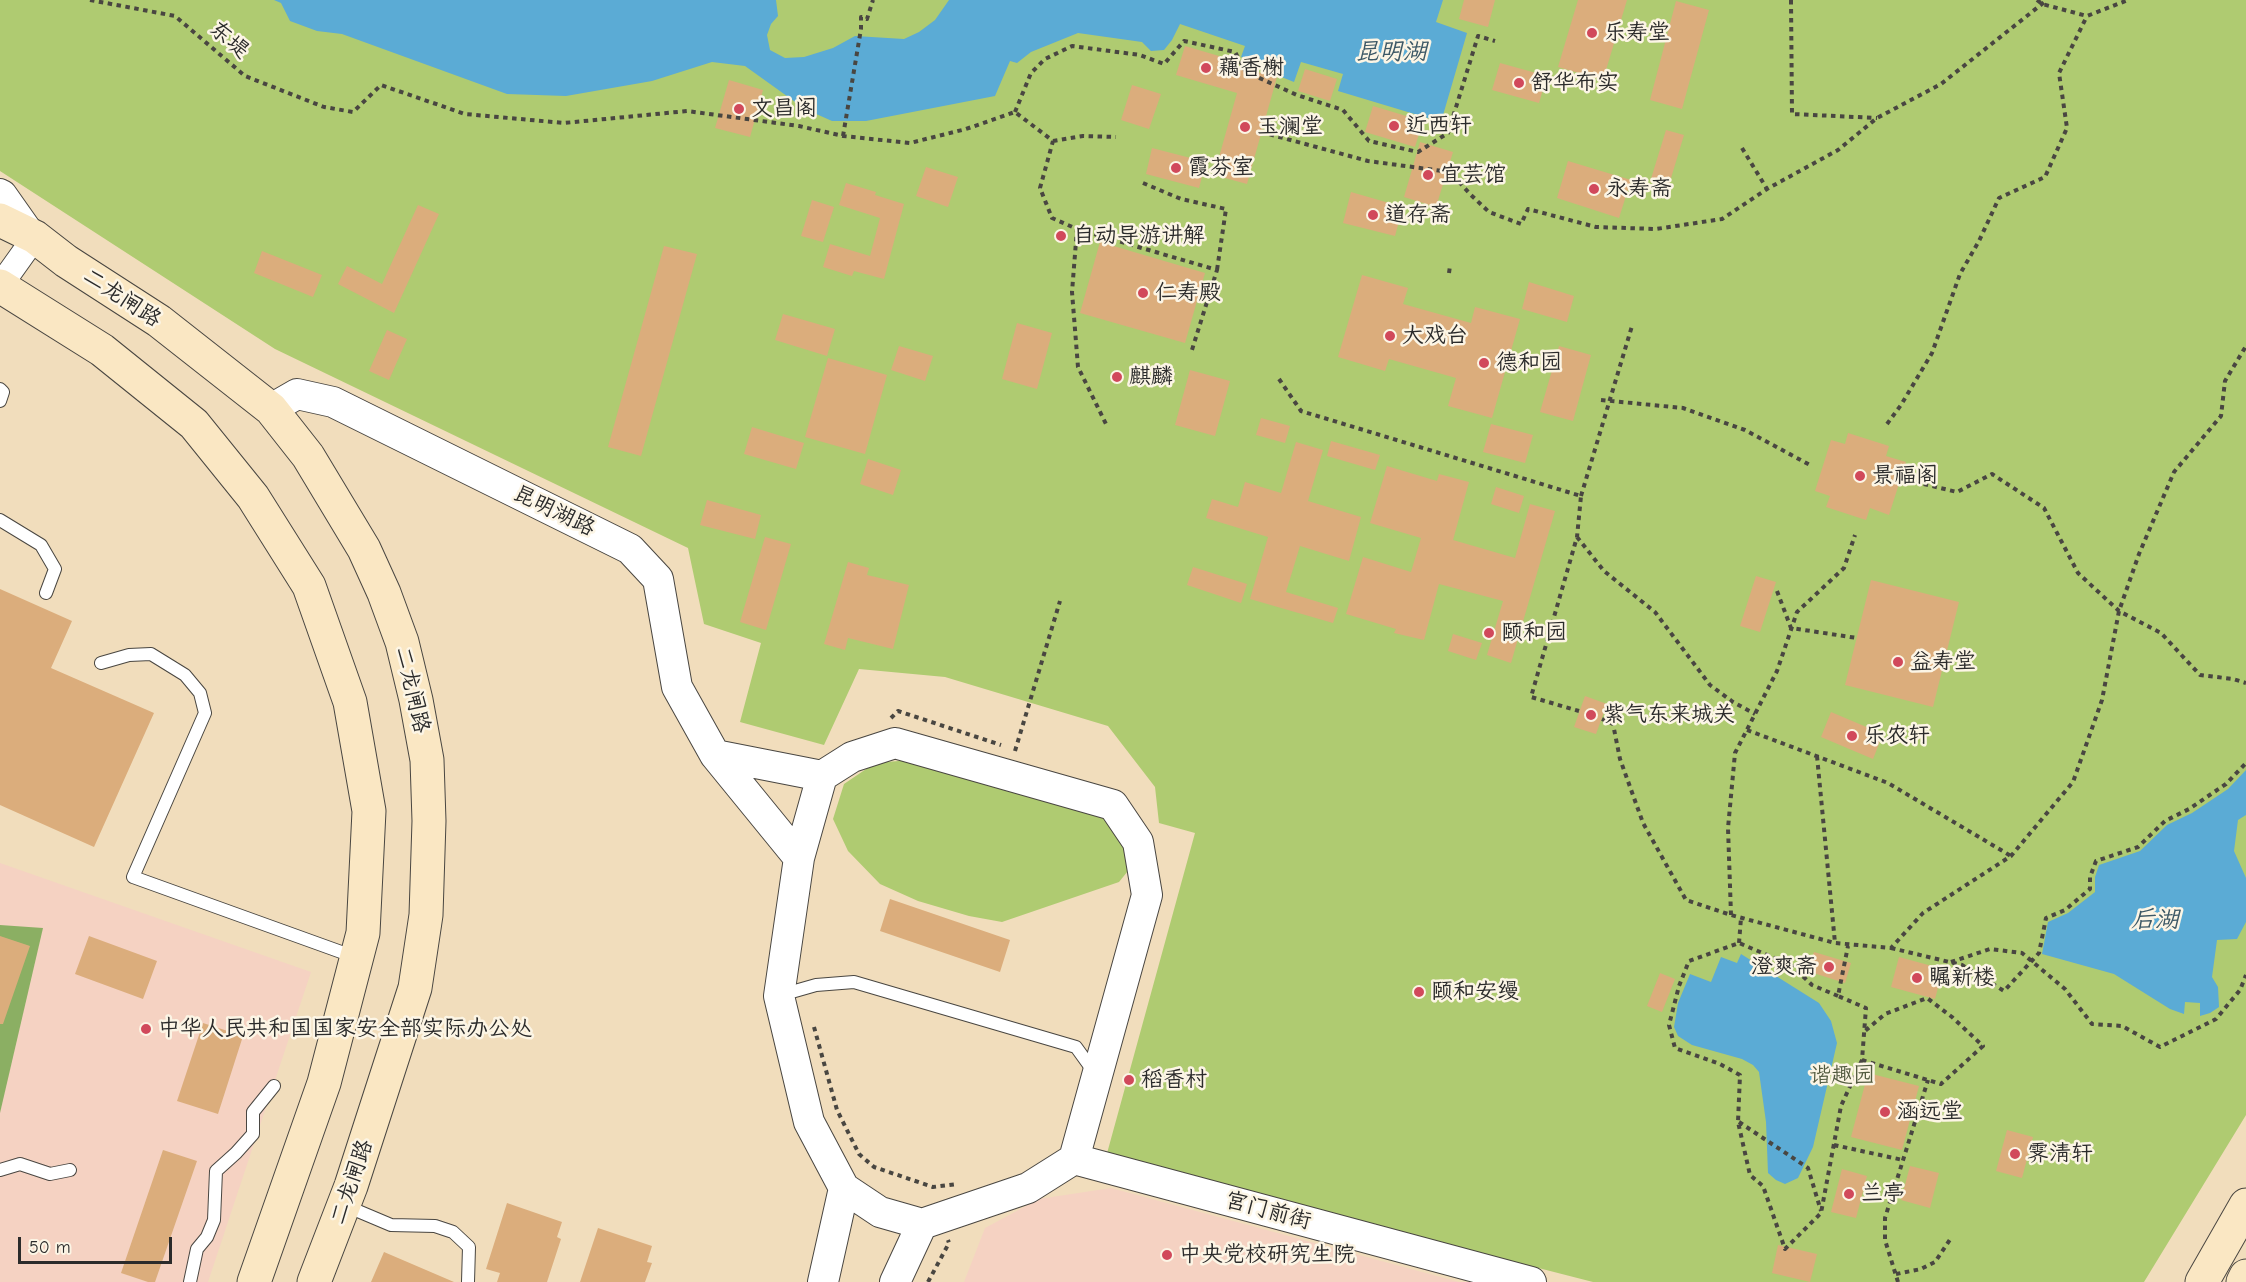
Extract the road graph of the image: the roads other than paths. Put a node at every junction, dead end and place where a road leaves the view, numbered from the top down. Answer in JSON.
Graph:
{"nodes":[{"id":1,"x":0,"y":191,"type":"edge"},
{"id":2,"x":0,"y":220,"type":"edge"},
{"id":3,"x":35,"y":237,"type":"junction"},
{"id":4,"x":0,"y":286,"type":"edge"},
{"id":5,"x":0,"y":390,"type":"edge"},
{"id":6,"x":0,"y":401,"type":"edge"},
{"id":7,"x":271,"y":409,"type":"junction"},
{"id":8,"x":0,"y":520,"type":"edge"},
{"id":9,"x":46,"y":593,"type":"dead end"},
{"id":10,"x":101,"y":663,"type":"dead end"},
{"id":11,"x":715,"y":755,"type":"junction"},
{"id":12,"x":822,"y":776,"type":"junction"},
{"id":13,"x":800,"y":858,"type":"junction"},
{"id":14,"x":356,"y":957,"type":"junction"},
{"id":15,"x":791,"y":992,"type":"junction"},
{"id":16,"x":1096,"y":1075,"type":"junction"},
{"id":17,"x":274,"y":1086,"type":"dead end"},
{"id":18,"x":1074,"y":1159,"type":"junction"},
{"id":19,"x":0,"y":1170,"type":"edge"},
{"id":20,"x":70,"y":1170,"type":"dead end"},
{"id":21,"x":844,"y":1188,"type":"junction"},
{"id":22,"x":344,"y":1205,"type":"junction"},
{"id":23,"x":2246,"y":1205,"type":"edge"},
{"id":24,"x":922,"y":1224,"type":"junction"},
{"id":25,"x":2246,"y":1276,"type":"edge"},
{"id":26,"x":190,"y":1282,"type":"edge"},
{"id":27,"x":254,"y":1282,"type":"edge"},
{"id":28,"x":314,"y":1282,"type":"edge"},
{"id":29,"x":468,"y":1282,"type":"edge"},
{"id":30,"x":823,"y":1282,"type":"edge"},
{"id":31,"x":895,"y":1282,"type":"edge"},
{"id":32,"x":1531,"y":1282,"type":"edge"},
{"id":33,"x":2202,"y":1282,"type":"edge"},
{"id":34,"x":2243,"y":1282,"type":"edge"}],
"edges":[{"from":1,"to":3,"type":"street"},
{"from":2,"to":3,"type":"main road","name":"二龙闸路"},
{"from":3,"to":4,"type":"street"},
{"from":3,"to":7,"type":"main road","name":"二龙闸路"},
{"from":4,"to":14,"type":"main road"},
{"from":5,"to":6,"type":"lane"},
{"from":7,"to":11,"type":"street","name":"昆明湖路"},
{"from":7,"to":22,"type":"main road","name":"二龙闸路"},
{"from":8,"to":9,"type":"lane"},
{"from":10,"to":14,"type":"lane"},
{"from":11,"to":12,"type":"street"},
{"from":11,"to":13,"type":"street","name":"昆明湖路"},
{"from":12,"to":13,"type":"street"},
{"from":12,"to":16,"type":"street"},
{"from":13,"to":15,"type":"street"},
{"from":14,"to":27,"type":"main road"},
{"from":15,"to":16,"type":"lane"},
{"from":15,"to":21,"type":"street"},
{"from":16,"to":18,"type":"street"},
{"from":17,"to":26,"type":"lane"},
{"from":18,"to":24,"type":"street"},
{"from":18,"to":32,"type":"street","name":"宫门前街"},
{"from":19,"to":20,"type":"lane"},
{"from":21,"to":24,"type":"street"},
{"from":21,"to":30,"type":"street"},
{"from":22,"to":28,"type":"main road","name":"二龙闸路"},
{"from":22,"to":29,"type":"lane"},
{"from":23,"to":33,"type":"main road"},
{"from":24,"to":31,"type":"street"},
{"from":25,"to":34,"type":"main road"}]}
